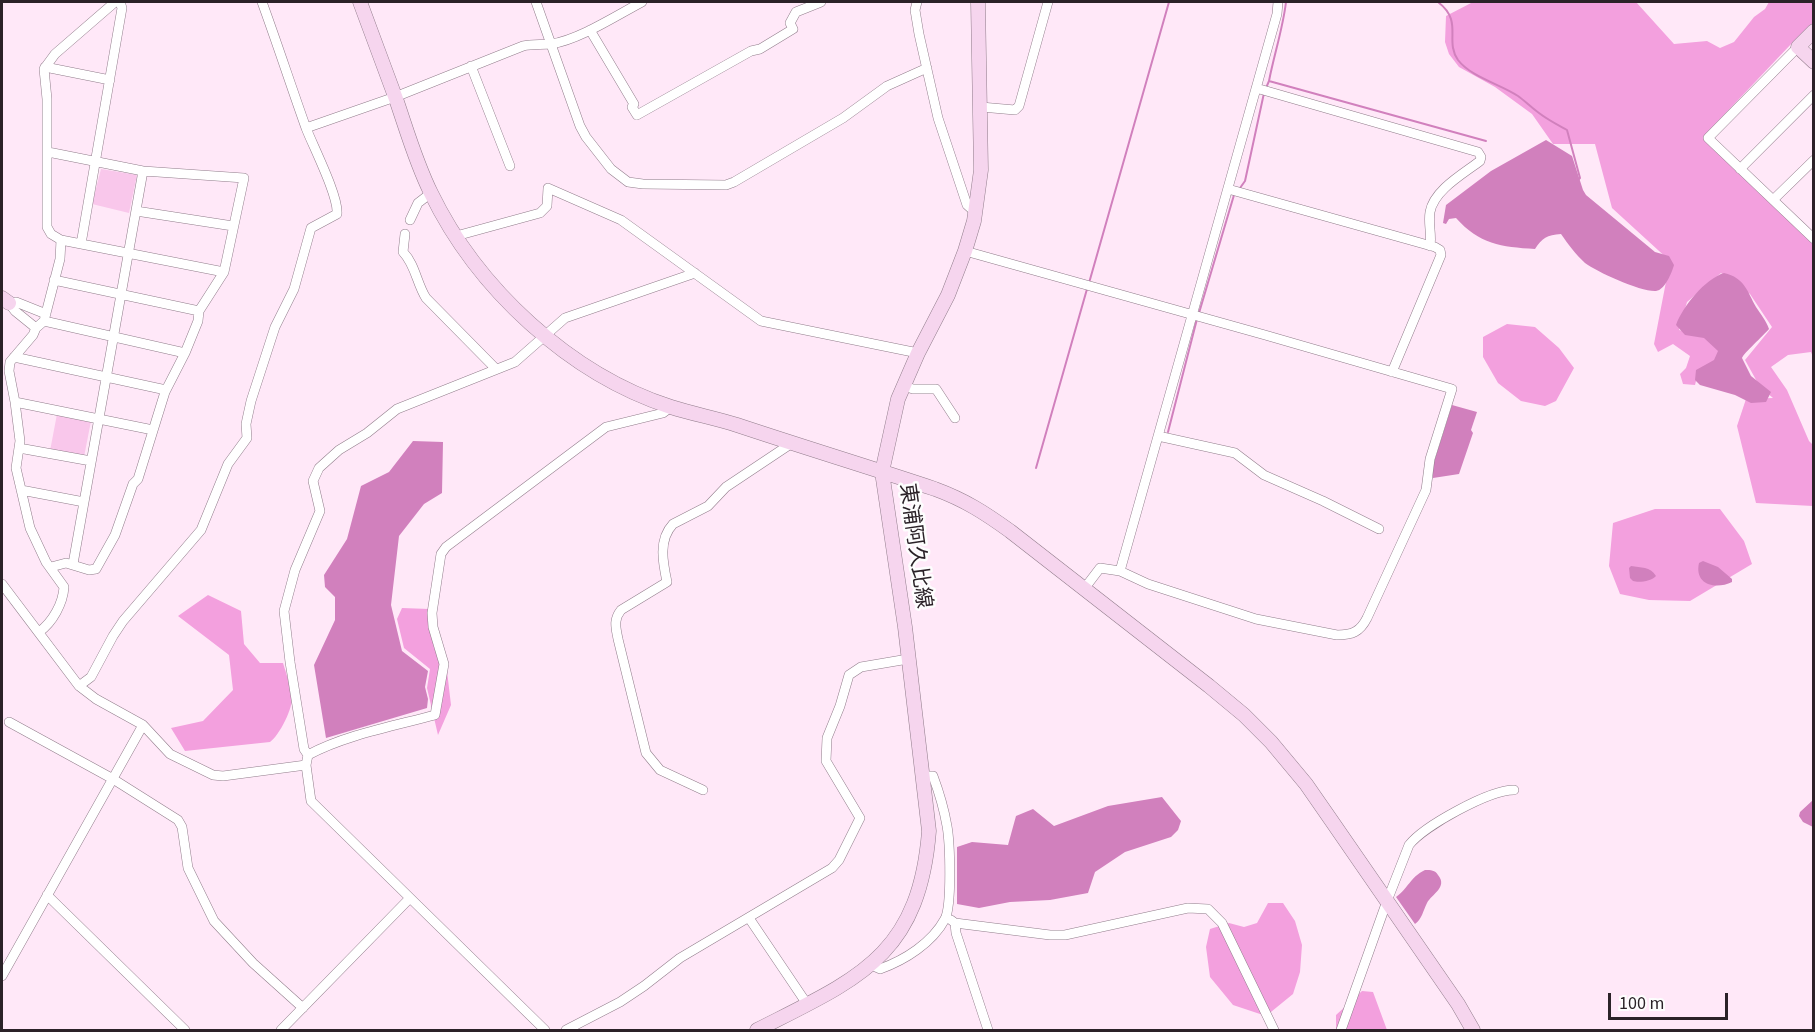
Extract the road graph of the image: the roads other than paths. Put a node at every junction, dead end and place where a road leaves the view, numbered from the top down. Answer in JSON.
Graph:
{"nodes":[{"id":1,"x":115,"y":2,"type":"edge"},
{"id":2,"x":120,"y":2,"type":"edge"},
{"id":3,"x":262,"y":2,"type":"edge"},
{"id":4,"x":360,"y":2,"type":"edge"},
{"id":5,"x":536,"y":2,"type":"edge"},
{"id":6,"x":642,"y":2,"type":"edge"},
{"id":7,"x":821,"y":2,"type":"edge"},
{"id":8,"x":916,"y":2,"type":"edge"},
{"id":9,"x":978,"y":2,"type":"edge"},
{"id":10,"x":1048,"y":2,"type":"edge"},
{"id":11,"x":1278,"y":2,"type":"edge"},
{"id":12,"x":590,"y":30,"type":"junction"},
{"id":13,"x":1814,"y":31,"type":"edge"},
{"id":14,"x":551,"y":44,"type":"junction"},
{"id":15,"x":1798,"y":47,"type":"junction"},
{"id":16,"x":1814,"y":62,"type":"edge"},
{"id":17,"x":471,"y":66,"type":"junction"},
{"id":18,"x":45,"y":67,"type":"junction"},
{"id":19,"x":927,"y":68,"type":"junction"},
{"id":20,"x":110,"y":80,"type":"junction"},
{"id":21,"x":1256,"y":88,"type":"junction"},
{"id":22,"x":1814,"y":95,"type":"edge"},
{"id":23,"x":395,"y":97,"type":"junction"},
{"id":24,"x":981,"y":107,"type":"junction"},
{"id":25,"x":306,"y":128,"type":"junction"},
{"id":26,"x":48,"y":152,"type":"junction"},
{"id":27,"x":1814,"y":160,"type":"edge"},
{"id":28,"x":97,"y":161,"type":"junction"},
{"id":29,"x":510,"y":166,"type":"dead end"},
{"id":30,"x":1740,"y":169,"type":"junction"},
{"id":31,"x":143,"y":171,"type":"junction"},
{"id":32,"x":1228,"y":189,"type":"junction"},
{"id":33,"x":431,"y":193,"type":"junction"},
{"id":34,"x":1773,"y":200,"type":"junction"},
{"id":35,"x":136,"y":211,"type":"junction"},
{"id":36,"x":976,"y":213,"type":"junction"},
{"id":37,"x":410,"y":220,"type":"dead end"},
{"id":38,"x":233,"y":226,"type":"junction"},
{"id":39,"x":1811,"y":232,"type":"edge"},
{"id":40,"x":405,"y":234,"type":"dead end"},
{"id":41,"x":456,"y":236,"type":"junction"},
{"id":42,"x":61,"y":240,"type":"junction"},
{"id":43,"x":81,"y":243,"type":"junction"},
{"id":44,"x":1430,"y":246,"type":"junction"},
{"id":45,"x":965,"y":251,"type":"junction"},
{"id":46,"x":128,"y":254,"type":"junction"},
{"id":47,"x":224,"y":272,"type":"junction"},
{"id":48,"x":695,"y":273,"type":"junction"},
{"id":49,"x":54,"y":280,"type":"junction"},
{"id":50,"x":121,"y":294,"type":"junction"},
{"id":51,"x":5,"y":300,"type":"edge"},
{"id":52,"x":199,"y":311,"type":"junction"},
{"id":53,"x":1192,"y":314,"type":"junction"},
{"id":54,"x":42,"y":321,"type":"junction"},
{"id":55,"x":546,"y":336,"type":"junction"},
{"id":56,"x":113,"y":337,"type":"junction"},
{"id":57,"x":185,"y":353,"type":"junction"},
{"id":58,"x":918,"y":353,"type":"junction"},
{"id":59,"x":14,"y":357,"type":"junction"},
{"id":60,"x":496,"y":369,"type":"junction"},
{"id":61,"x":1392,"y":372,"type":"junction"},
{"id":62,"x":106,"y":378,"type":"junction"},
{"id":63,"x":904,"y":386,"type":"junction"},
{"id":64,"x":166,"y":390,"type":"junction"},
{"id":65,"x":15,"y":402,"type":"junction"},
{"id":66,"x":671,"y":407,"type":"junction"},
{"id":67,"x":955,"y":418,"type":"dead end"},
{"id":68,"x":99,"y":420,"type":"junction"},
{"id":69,"x":153,"y":430,"type":"junction"},
{"id":70,"x":1158,"y":436,"type":"junction"},
{"id":71,"x":792,"y":443,"type":"junction"},
{"id":72,"x":19,"y":448,"type":"junction"},
{"id":73,"x":91,"y":461,"type":"junction"},
{"id":74,"x":882,"y":472,"type":"junction"},
{"id":75,"x":21,"y":490,"type":"junction"},
{"id":76,"x":84,"y":502,"type":"junction"},
{"id":77,"x":1379,"y":529,"type":"dead end"},
{"id":78,"x":73,"y":564,"type":"junction"},
{"id":79,"x":51,"y":567,"type":"junction"},
{"id":80,"x":1120,"y":571,"type":"junction"},
{"id":81,"x":2,"y":584,"type":"edge"},
{"id":82,"x":1084,"y":589,"type":"junction"},
{"id":83,"x":39,"y":632,"type":"junction"},
{"id":84,"x":908,"y":659,"type":"junction"},
{"id":85,"x":79,"y":686,"type":"junction"},
{"id":86,"x":9,"y":722,"type":"dead end"},
{"id":87,"x":143,"y":725,"type":"junction"},
{"id":88,"x":307,"y":760,"type":"junction"},
{"id":89,"x":922,"y":776,"type":"junction"},
{"id":90,"x":113,"y":779,"type":"junction"},
{"id":91,"x":702,"y":790,"type":"dead end"},
{"id":92,"x":1514,"y":790,"type":"dead end"},
{"id":93,"x":47,"y":895,"type":"junction"},
{"id":94,"x":410,"y":898,"type":"junction"},
{"id":95,"x":1387,"y":901,"type":"junction"},
{"id":96,"x":946,"y":917,"type":"junction"},
{"id":97,"x":749,"y":918,"type":"junction"},
{"id":98,"x":955,"y":923,"type":"junction"},
{"id":99,"x":871,"y":965,"type":"junction"},
{"id":100,"x":2,"y":976,"type":"edge"},
{"id":101,"x":807,"y":1005,"type":"junction"},
{"id":102,"x":303,"y":1008,"type":"junction"},
{"id":103,"x":185,"y":1030,"type":"edge"},
{"id":104,"x":281,"y":1030,"type":"edge"},
{"id":105,"x":545,"y":1030,"type":"edge"},
{"id":106,"x":566,"y":1030,"type":"edge"},
{"id":107,"x":756,"y":1030,"type":"edge"},
{"id":108,"x":988,"y":1030,"type":"edge"},
{"id":109,"x":1274,"y":1030,"type":"edge"},
{"id":110,"x":1341,"y":1030,"type":"edge"},
{"id":111,"x":1473,"y":1030,"type":"edge"}],
"edges":[{"from":1,"to":18,"type":"street"},
{"from":2,"to":20,"type":"street"},
{"from":3,"to":25,"type":"street"},
{"from":4,"to":23,"type":"street"},
{"from":5,"to":14,"type":"street"},
{"from":6,"to":12,"type":"street"},
{"from":7,"to":12,"type":"street"},
{"from":8,"to":19,"type":"street"},
{"from":9,"to":24,"type":"street","name":"東浦阿久比線"},
{"from":10,"to":24,"type":"street"},
{"from":11,"to":21,"type":"street"},
{"from":12,"to":14,"type":"street"},
{"from":13,"to":15,"type":"street"},
{"from":14,"to":17,"type":"street"},
{"from":14,"to":19,"type":"street"},
{"from":15,"to":16,"type":"street"},
{"from":15,"to":30,"type":"street"},
{"from":17,"to":23,"type":"street"},
{"from":17,"to":29,"type":"street"},
{"from":18,"to":20,"type":"street"},
{"from":18,"to":26,"type":"street"},
{"from":19,"to":36,"type":"street"},
{"from":20,"to":28,"type":"street"},
{"from":21,"to":32,"type":"street"},
{"from":21,"to":44,"type":"street"},
{"from":22,"to":30,"type":"street"},
{"from":23,"to":25,"type":"street"},
{"from":23,"to":33,"type":"street"},
{"from":24,"to":36,"type":"street","name":"東浦阿久比線"},
{"from":25,"to":85,"type":"street"},
{"from":26,"to":28,"type":"street"},
{"from":26,"to":42,"type":"street"},
{"from":27,"to":34,"type":"street"},
{"from":28,"to":31,"type":"street"},
{"from":28,"to":43,"type":"street"},
{"from":30,"to":34,"type":"street"},
{"from":31,"to":35,"type":"street"},
{"from":31,"to":38,"type":"street"},
{"from":32,"to":44,"type":"street"},
{"from":32,"to":53,"type":"street"},
{"from":33,"to":37,"type":"street"},
{"from":33,"to":41,"type":"street"},
{"from":34,"to":39,"type":"street"},
{"from":35,"to":38,"type":"street"},
{"from":35,"to":46,"type":"street"},
{"from":36,"to":45,"type":"street","name":"東浦阿久比線"},
{"from":38,"to":47,"type":"street"},
{"from":40,"to":60,"type":"street"},
{"from":41,"to":48,"type":"street"},
{"from":41,"to":55,"type":"street"},
{"from":42,"to":43,"type":"street"},
{"from":42,"to":49,"type":"street"},
{"from":43,"to":46,"type":"street"},
{"from":44,"to":61,"type":"street"},
{"from":45,"to":53,"type":"street"},
{"from":45,"to":58,"type":"street","name":"東浦阿久比線"},
{"from":46,"to":47,"type":"street"},
{"from":46,"to":50,"type":"street"},
{"from":47,"to":52,"type":"street"},
{"from":48,"to":55,"type":"street"},
{"from":48,"to":58,"type":"street"},
{"from":49,"to":50,"type":"street"},
{"from":49,"to":54,"type":"street"},
{"from":50,"to":52,"type":"street"},
{"from":50,"to":56,"type":"street"},
{"from":51,"to":54,"type":"street"},
{"from":51,"to":54,"type":"street"},
{"from":52,"to":57,"type":"street"},
{"from":53,"to":61,"type":"street"},
{"from":53,"to":70,"type":"street"},
{"from":54,"to":56,"type":"street"},
{"from":54,"to":59,"type":"street"},
{"from":55,"to":60,"type":"street"},
{"from":55,"to":66,"type":"street"},
{"from":56,"to":57,"type":"street"},
{"from":56,"to":62,"type":"street"},
{"from":57,"to":64,"type":"street"},
{"from":58,"to":63,"type":"street","name":"東浦阿久比線"},
{"from":59,"to":62,"type":"street"},
{"from":59,"to":65,"type":"street"},
{"from":60,"to":88,"type":"street"},
{"from":61,"to":80,"type":"street"},
{"from":62,"to":64,"type":"street"},
{"from":62,"to":68,"type":"street"},
{"from":63,"to":67,"type":"street"},
{"from":63,"to":74,"type":"street","name":"東浦阿久比線"},
{"from":64,"to":69,"type":"street"},
{"from":65,"to":68,"type":"street"},
{"from":65,"to":72,"type":"street"},
{"from":66,"to":71,"type":"street"},
{"from":66,"to":88,"type":"street"},
{"from":68,"to":69,"type":"street"},
{"from":68,"to":73,"type":"street"},
{"from":69,"to":78,"type":"street"},
{"from":70,"to":77,"type":"street"},
{"from":70,"to":80,"type":"street"},
{"from":71,"to":74,"type":"street"},
{"from":71,"to":91,"type":"street"},
{"from":72,"to":73,"type":"street"},
{"from":72,"to":75,"type":"street"},
{"from":73,"to":76,"type":"street"},
{"from":74,"to":82,"type":"street"},
{"from":74,"to":84,"type":"street","name":"東浦阿久比線"},
{"from":75,"to":76,"type":"street"},
{"from":75,"to":79,"type":"street"},
{"from":76,"to":78,"type":"street"},
{"from":78,"to":79,"type":"street"},
{"from":79,"to":83,"type":"street"},
{"from":80,"to":82,"type":"street"},
{"from":81,"to":83,"type":"street"},
{"from":82,"to":95,"type":"street"},
{"from":83,"to":85,"type":"street"},
{"from":84,"to":89,"type":"street","name":"東浦阿久比線"},
{"from":84,"to":97,"type":"street"},
{"from":85,"to":87,"type":"street"},
{"from":86,"to":90,"type":"street"},
{"from":87,"to":88,"type":"street"},
{"from":87,"to":90,"type":"street"},
{"from":88,"to":94,"type":"street"},
{"from":89,"to":96,"type":"street"},
{"from":89,"to":99,"type":"street","name":"東浦阿久比線"},
{"from":90,"to":93,"type":"street"},
{"from":90,"to":102,"type":"street"},
{"from":92,"to":95,"type":"street"},
{"from":93,"to":100,"type":"street"},
{"from":93,"to":103,"type":"street"},
{"from":94,"to":102,"type":"street"},
{"from":94,"to":105,"type":"street"},
{"from":95,"to":110,"type":"street"},
{"from":95,"to":111,"type":"street"},
{"from":96,"to":98,"type":"street"},
{"from":96,"to":99,"type":"street"},
{"from":97,"to":101,"type":"street"},
{"from":97,"to":106,"type":"street"},
{"from":98,"to":108,"type":"street"},
{"from":98,"to":109,"type":"street"},
{"from":99,"to":101,"type":"street","name":"東浦阿久比線"},
{"from":101,"to":107,"type":"street","name":"東浦阿久比線"},
{"from":102,"to":104,"type":"street"}]}
